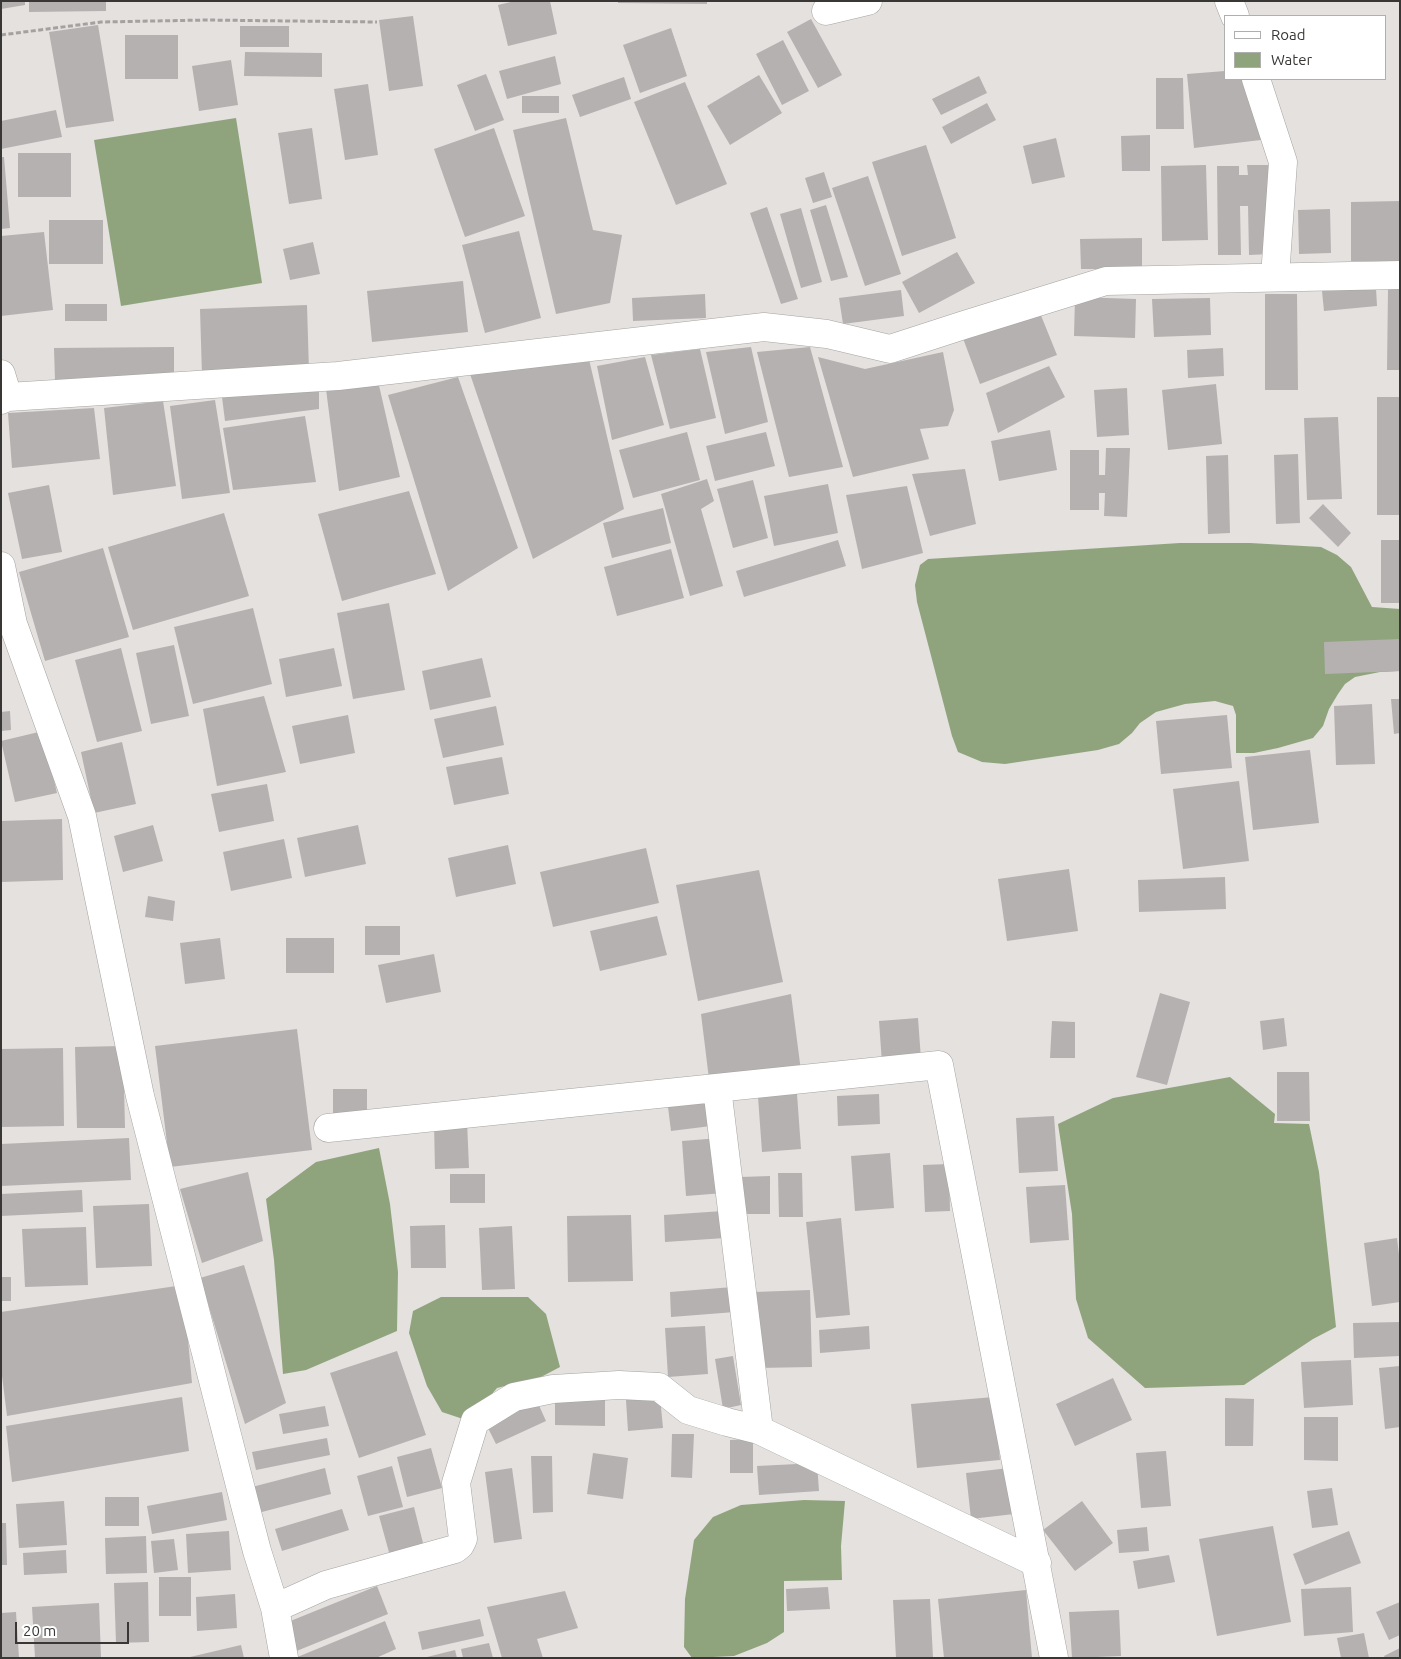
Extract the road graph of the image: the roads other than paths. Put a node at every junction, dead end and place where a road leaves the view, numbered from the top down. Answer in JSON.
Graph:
{"nodes":[{"id":1,"x":868,"y":1,"type":"edge"},
{"id":2,"x":1229,"y":1,"type":"edge"},
{"id":3,"x":826,"y":11,"type":"dead end"},
{"id":4,"x":1235,"y":15,"type":"edge"},
{"id":5,"x":1256,"y":80,"type":"edge"},
{"id":6,"x":1400,"y":275,"type":"edge"},
{"id":7,"x":1275,"y":278,"type":"junction"},
{"id":8,"x":3,"y":390,"type":"edge"},
{"id":9,"x":1,"y":566,"type":"edge"},
{"id":10,"x":717,"y":1088,"type":"junction"},
{"id":11,"x":328,"y":1128,"type":"dead end"},
{"id":12,"x":758,"y":1430,"type":"junction"},
{"id":13,"x":1036,"y":1563,"type":"junction"},
{"id":14,"x":275,"y":1608,"type":"junction"},
{"id":15,"x":284,"y":1658,"type":"edge"},
{"id":16,"x":1054,"y":1658,"type":"edge"}],
"edges":[{"from":1,"to":3,"type":"street"},
{"from":2,"to":4,"type":"street"},
{"from":5,"to":7,"type":"street"},
{"from":6,"to":7,"type":"street"},
{"from":7,"to":8,"type":"street"},
{"from":9,"to":14,"type":"street"},
{"from":10,"to":11,"type":"street"},
{"from":10,"to":12,"type":"street"},
{"from":10,"to":13,"type":"street"},
{"from":12,"to":13,"type":"street"},
{"from":12,"to":14,"type":"street"},
{"from":13,"to":16,"type":"street"},
{"from":14,"to":15,"type":"street"}]}
